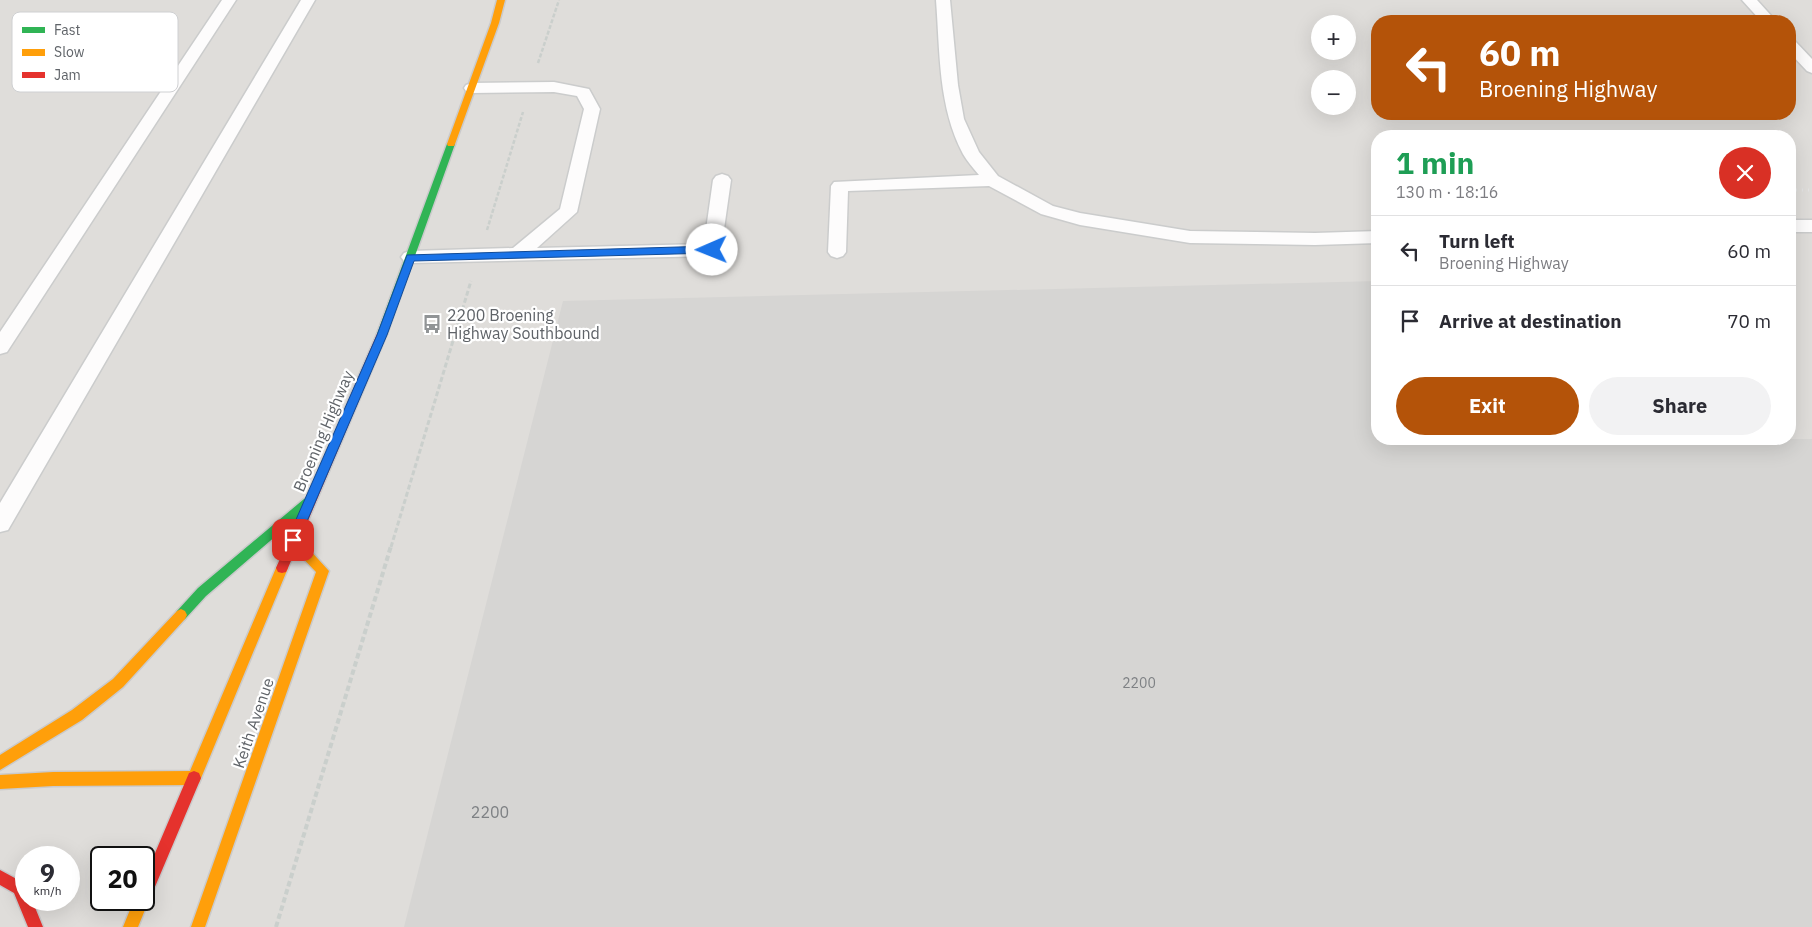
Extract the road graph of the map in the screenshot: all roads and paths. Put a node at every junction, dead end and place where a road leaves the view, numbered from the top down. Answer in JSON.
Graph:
{"nodes":[{"id":1,"x":230,"y":0,"type":"edge"},
{"id":2,"x":308,"y":0,"type":"edge"},
{"id":3,"x":501,"y":0,"type":"edge"},
{"id":4,"x":559,"y":0,"type":"edge"},
{"id":5,"x":943,"y":0,"type":"edge"},
{"id":6,"x":1749,"y":0,"type":"edge"},
{"id":7,"x":1763,"y":15,"type":"edge"},
{"id":8,"x":1796,"y":51,"type":"edge"},
{"id":9,"x":1812,"y":68,"type":"edge"},
{"id":10,"x":178,"y":78,"type":"edge"},
{"id":11,"x":530,"y":87,"type":"junction"},
{"id":12,"x":472,"y":88,"type":"junction"},
{"id":13,"x":169,"y":92,"type":"edge"},
{"id":14,"x":722,"y":180,"type":"dead end"},
{"id":15,"x":992,"y":180,"type":"junction"},
{"id":16,"x":1796,"y":226,"type":"edge"},
{"id":17,"x":1812,"y":226,"type":"edge"},
{"id":18,"x":1371,"y":238,"type":"edge"},
{"id":19,"x":837,"y":252,"type":"dead end"},
{"id":20,"x":517,"y":255,"type":"junction"},
{"id":21,"x":479,"y":256,"type":"junction"},
{"id":22,"x":410,"y":257,"type":"junction"},
{"id":23,"x":0,"y":347,"type":"edge"},
{"id":24,"x":311,"y":499,"type":"junction"},
{"id":25,"x":0,"y":523,"type":"edge"},
{"id":26,"x":293,"y":540,"type":"junction"},
{"id":27,"x":0,"y":763,"type":"edge"},
{"id":28,"x":194,"y":778,"type":"junction"},
{"id":29,"x":0,"y":782,"type":"edge"},
{"id":30,"x":155,"y":870,"type":"edge"},
{"id":31,"x":0,"y":877,"type":"edge"},
{"id":32,"x":137,"y":911,"type":"edge"},
{"id":33,"x":36,"y":927,"type":"edge"},
{"id":34,"x":130,"y":927,"type":"edge"},
{"id":35,"x":198,"y":927,"type":"edge"},
{"id":36,"x":276,"y":927,"type":"edge"}],
"edges":[{"from":1,"to":10,"type":"lane"},
{"from":2,"to":25,"type":"lane"},
{"from":3,"to":12,"type":"main road","name":"Broening Highway"},
{"from":4,"to":11,"type":"path"},
{"from":5,"to":15,"type":"lane"},
{"from":6,"to":7,"type":"lane"},
{"from":8,"to":9,"type":"lane"},
{"from":11,"to":12,"type":"lane"},
{"from":11,"to":20,"type":"lane"},
{"from":11,"to":21,"type":"path"},
{"from":12,"to":22,"type":"main road","name":"Broening Highway"},
{"from":13,"to":23,"type":"lane"},
{"from":14,"to":20,"type":"lane"},
{"from":15,"to":18,"type":"lane"},
{"from":15,"to":19,"type":"lane"},
{"from":16,"to":17,"type":"lane"},
{"from":20,"to":21,"type":"lane"},
{"from":21,"to":22,"type":"lane"},
{"from":21,"to":36,"type":"path"},
{"from":22,"to":24,"type":"main road","name":"Broening Highway"},
{"from":24,"to":26,"type":"main road","name":"Broening Highway"},
{"from":24,"to":27,"type":"main road"},
{"from":26,"to":28,"type":"main road","name":"Broening Highway"},
{"from":26,"to":35,"type":"main road","name":"Keith Avenue"},
{"from":28,"to":29,"type":"main road"},
{"from":28,"to":30,"type":"main road","name":"Broening Highway"},
{"from":31,"to":33,"type":"main road"},
{"from":32,"to":34,"type":"main road"}]}
